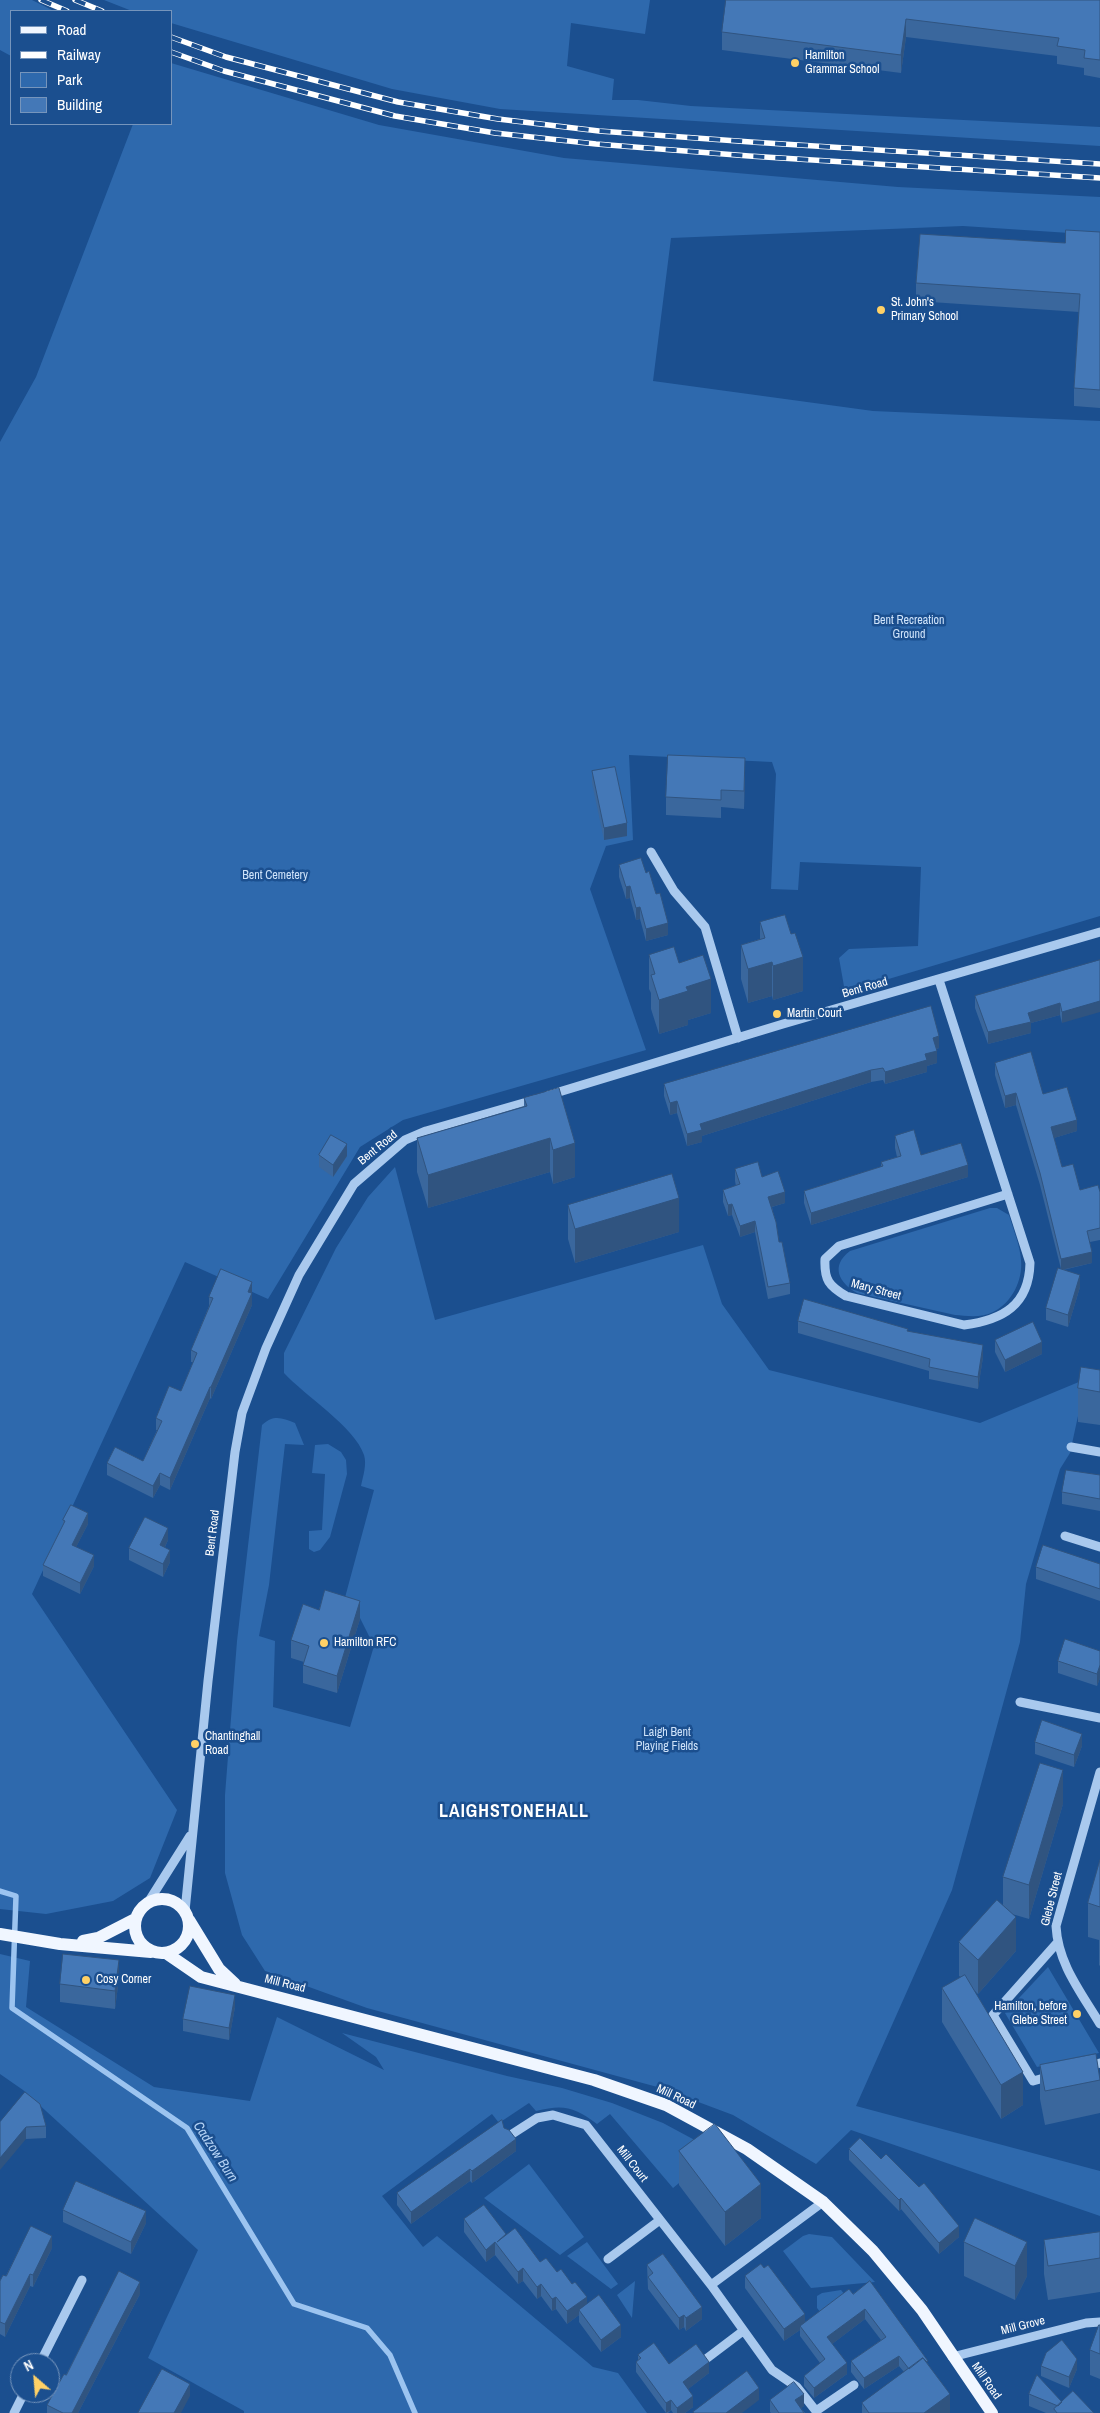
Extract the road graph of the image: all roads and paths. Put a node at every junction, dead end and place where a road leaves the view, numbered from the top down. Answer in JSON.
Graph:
{"nodes":[{"id":1,"x":651,"y":852,"type":"dead end"},
{"id":2,"x":1100,"y":932,"type":"edge"},
{"id":3,"x":939,"y":980,"type":"junction"},
{"id":4,"x":738,"y":1038,"type":"junction"},
{"id":5,"x":1008,"y":1194,"type":"junction"},
{"id":6,"x":1072,"y":1447,"type":"dead end"},
{"id":7,"x":1100,"y":1452,"type":"edge"},
{"id":8,"x":1065,"y":1536,"type":"dead end"},
{"id":9,"x":1100,"y":1546,"type":"edge"},
{"id":10,"x":1020,"y":1702,"type":"dead end"},
{"id":11,"x":1100,"y":1718,"type":"edge"},
{"id":12,"x":1100,"y":1772,"type":"edge"},
{"id":13,"x":192,"y":1833,"type":"junction"},
{"id":14,"x":149,"y":1901,"type":"junction"},
{"id":15,"x":187,"y":1915,"type":"junction"},
{"id":16,"x":135,"y":1919,"type":"junction"},
{"id":17,"x":1,"y":1934,"type":"edge"},
{"id":18,"x":1057,"y":1943,"type":"junction"},
{"id":19,"x":60,"y":1944,"type":"junction"},
{"id":20,"x":151,"y":1952,"type":"junction"},
{"id":21,"x":166,"y":1953,"type":"junction"},
{"id":22,"x":238,"y":1987,"type":"junction"},
{"id":23,"x":1100,"y":2024,"type":"edge"},
{"id":24,"x":1100,"y":2063,"type":"edge"},
{"id":25,"x":1081,"y":2068,"type":"edge"},
{"id":26,"x":1062,"y":2073,"type":"edge"},
{"id":27,"x":509,"y":2136,"type":"edge"},
{"id":28,"x":823,"y":2202,"type":"junction"},
{"id":29,"x":660,"y":2220,"type":"junction"},
{"id":30,"x":608,"y":2259,"type":"dead end"},
{"id":31,"x":82,"y":2280,"type":"dead end"},
{"id":32,"x":712,"y":2285,"type":"junction"},
{"id":33,"x":1100,"y":2322,"type":"edge"},
{"id":34,"x":743,"y":2331,"type":"junction"},
{"id":35,"x":45,"y":2353,"type":"edge"},
{"id":36,"x":952,"y":2357,"type":"junction"},
{"id":37,"x":706,"y":2359,"type":"edge"},
{"id":38,"x":854,"y":2384,"type":"dead end"},
{"id":39,"x":992,"y":2413,"type":"edge"}],
"edges":[{"from":1,"to":4,"type":"street"},
{"from":2,"to":3,"type":"street","name":"Bent Road"},
{"from":3,"to":4,"type":"street","name":"Bent Road"},
{"from":3,"to":5,"type":"street","name":"Mary Street"},
{"from":4,"to":13,"type":"street","name":"Bent Road"},
{"from":5,"to":5,"type":"street","name":"Mary Street"},
{"from":6,"to":7,"type":"street"},
{"from":8,"to":9,"type":"street"},
{"from":10,"to":11,"type":"street"},
{"from":12,"to":18,"type":"street","name":"Glebe Street"},
{"from":13,"to":14,"type":"street","name":"Bent Road"},
{"from":13,"to":15,"type":"street","name":"Bent Road"},
{"from":14,"to":15,"type":"main road"},
{"from":14,"to":16,"type":"main road"},
{"from":15,"to":21,"type":"main road"},
{"from":15,"to":22,"type":"main road","name":"Mill Road"},
{"from":16,"to":19,"type":"main road"},
{"from":16,"to":20,"type":"main road"},
{"from":17,"to":19,"type":"main road"},
{"from":18,"to":23,"type":"street","name":"Glebe Street"},
{"from":18,"to":26,"type":"street"},
{"from":19,"to":20,"type":"main road"},
{"from":20,"to":21,"type":"main road"},
{"from":21,"to":22,"type":"main road","name":"Mill Road"},
{"from":22,"to":28,"type":"main road","name":"Mill Road"},
{"from":24,"to":25,"type":"street"},
{"from":27,"to":29,"type":"street","name":"Mill Court"},
{"from":28,"to":32,"type":"street"},
{"from":28,"to":36,"type":"main road","name":"Mill Road"},
{"from":29,"to":30,"type":"street"},
{"from":29,"to":32,"type":"street","name":"Mill Court"},
{"from":31,"to":35,"type":"street"},
{"from":32,"to":34,"type":"street","name":"Mill Court"},
{"from":33,"to":36,"type":"street","name":"Mill Grove"},
{"from":34,"to":37,"type":"street"},
{"from":34,"to":38,"type":"street","name":"Mill Court"},
{"from":36,"to":39,"type":"main road","name":"Mill Road"}]}
